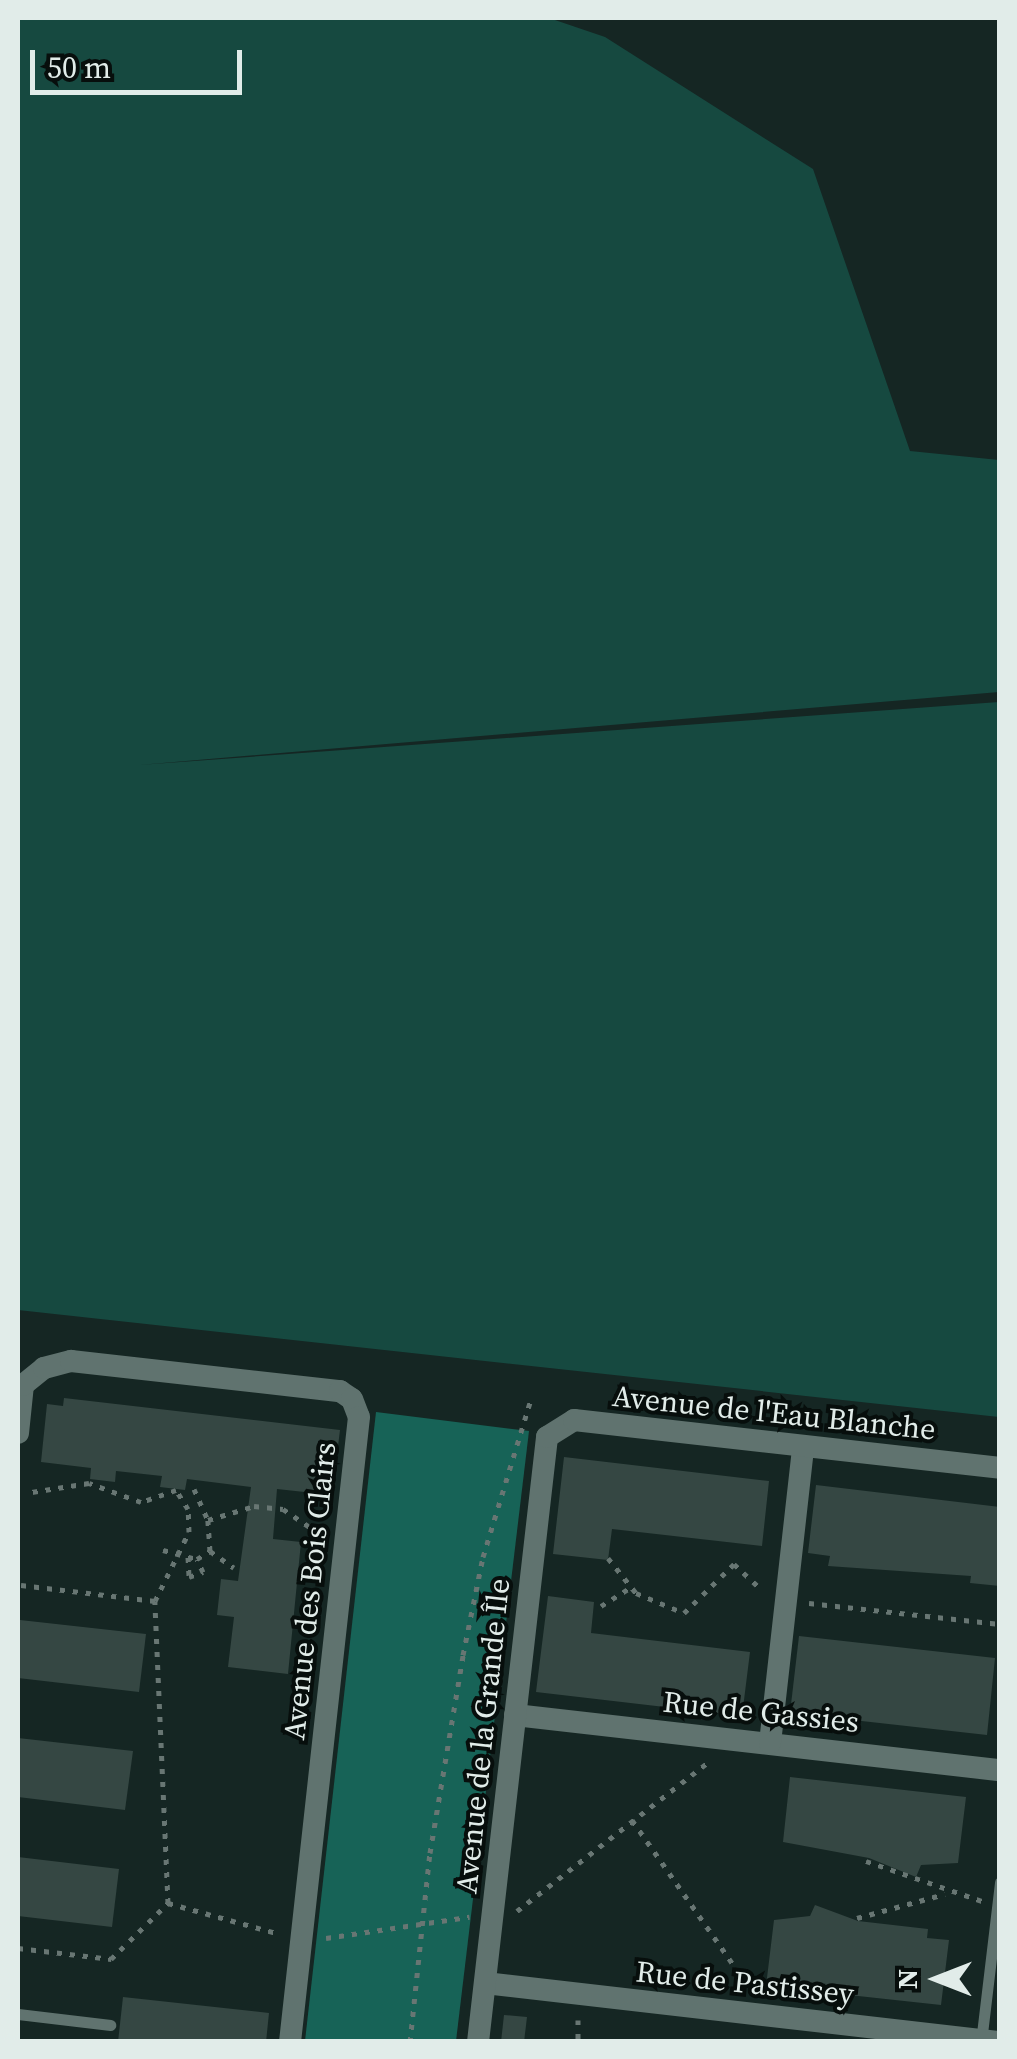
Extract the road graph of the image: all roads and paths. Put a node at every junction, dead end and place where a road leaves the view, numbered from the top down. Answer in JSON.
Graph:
{"nodes":[{"id":1,"x":20,"y":1382,"type":"edge"},
{"id":2,"x":530,"y":1398,"type":"dead end"},
{"id":3,"x":18,"y":1433,"type":"edge"},
{"id":4,"x":547,"y":1437,"type":"joint"},
{"id":5,"x":803,"y":1447,"type":"junction"},
{"id":6,"x":1000,"y":1468,"type":"edge"},
{"id":7,"x":194,"y":1489,"type":"dead end"},
{"id":8,"x":32,"y":1492,"type":"dead end"},
{"id":9,"x":208,"y":1520,"type":"junction"},
{"id":10,"x":332,"y":1539,"type":"dead end"},
{"id":11,"x":163,"y":1550,"type":"dead end"},
{"id":12,"x":180,"y":1550,"type":"junction"},
{"id":13,"x":210,"y":1551,"type":"junction"},
{"id":14,"x":188,"y":1557,"type":"junction"},
{"id":15,"x":197,"y":1558,"type":"junction"},
{"id":16,"x":608,"y":1558,"type":"dead end"},
{"id":17,"x":234,"y":1568,"type":"dead end"},
{"id":18,"x":21,"y":1585,"type":"dead end"},
{"id":19,"x":632,"y":1587,"type":"junction"},
{"id":20,"x":771,"y":1600,"type":"dead end"},
{"id":21,"x":155,"y":1601,"type":"junction"},
{"id":22,"x":797,"y":1602,"type":"dead end"},
{"id":23,"x":601,"y":1606,"type":"dead end"},
{"id":24,"x":1000,"y":1624,"type":"edge"},
{"id":25,"x":515,"y":1715,"type":"junction"},
{"id":26,"x":770,"y":1743,"type":"junction"},
{"id":27,"x":1000,"y":1770,"type":"edge"},
{"id":28,"x":632,"y":1820,"type":"dead end"},
{"id":29,"x":866,"y":1861,"type":"dead end"},
{"id":30,"x":1000,"y":1882,"type":"edge"},
{"id":31,"x":948,"y":1893,"type":"junction"},
{"id":32,"x":997,"y":1903,"type":"junction"},
{"id":33,"x":858,"y":1918,"type":"dead end"},
{"id":34,"x":18,"y":1948,"type":"edge"},
{"id":35,"x":485,"y":1983,"type":"junction"},
{"id":36,"x":574,"y":2007,"type":"dead end"},
{"id":37,"x":18,"y":2014,"type":"edge"},
{"id":38,"x":750,"y":2014,"type":"junction"},
{"id":39,"x":785,"y":2018,"type":"junction"},
{"id":40,"x":110,"y":2024,"type":"dead end"},
{"id":41,"x":987,"y":2041,"type":"edge"},
{"id":42,"x":290,"y":2042,"type":"edge"},
{"id":43,"x":410,"y":2042,"type":"edge"},
{"id":44,"x":478,"y":2042,"type":"edge"},
{"id":45,"x":578,"y":2042,"type":"edge"},
{"id":46,"x":782,"y":2042,"type":"edge"}],
"edges":[{"from":1,"to":3,"type":"street"},
{"from":1,"to":42,"type":"street","name":"Avenue des Bois Clairs"},
{"from":2,"to":43,"type":"path"},
{"from":4,"to":5,"type":"street","name":"Avenue de l'Eau Blanche"},
{"from":4,"to":25,"type":"street","name":"Avenue de la Grande Île"},
{"from":5,"to":6,"type":"street","name":"Avenue de l'Eau Blanche"},
{"from":5,"to":26,"type":"street"},
{"from":7,"to":9,"type":"path"},
{"from":8,"to":12,"type":"path"},
{"from":9,"to":10,"type":"path"},
{"from":9,"to":13,"type":"path"},
{"from":11,"to":12,"type":"path"},
{"from":12,"to":14,"type":"path"},
{"from":12,"to":21,"type":"path"},
{"from":13,"to":15,"type":"path"},
{"from":13,"to":17,"type":"path"},
{"from":14,"to":15,"type":"path"},
{"from":14,"to":15,"type":"path"},
{"from":16,"to":19,"type":"path"},
{"from":18,"to":21,"type":"path"},
{"from":19,"to":20,"type":"path"},
{"from":19,"to":23,"type":"path"},
{"from":21,"to":34,"type":"path"},
{"from":22,"to":24,"type":"path"},
{"from":25,"to":26,"type":"street","name":"Rue de Gassies"},
{"from":25,"to":35,"type":"street","name":"Avenue de la Grande Île"},
{"from":26,"to":27,"type":"street","name":"Rue de Gassies"},
{"from":28,"to":38,"type":"path"},
{"from":29,"to":31,"type":"path"},
{"from":30,"to":32,"type":"lane"},
{"from":31,"to":32,"type":"path"},
{"from":31,"to":33,"type":"path"},
{"from":32,"to":41,"type":"lane"},
{"from":35,"to":38,"type":"street","name":"Rue de Pastissey"},
{"from":35,"to":44,"type":"street","name":"Avenue de la Grande Île"},
{"from":36,"to":45,"type":"path"},
{"from":37,"to":40,"type":"lane"},
{"from":38,"to":39,"type":"street","name":"Rue de Pastissey"},
{"from":39,"to":41,"type":"street","name":"Rue de Pastissey"},
{"from":39,"to":46,"type":"street"}]}
